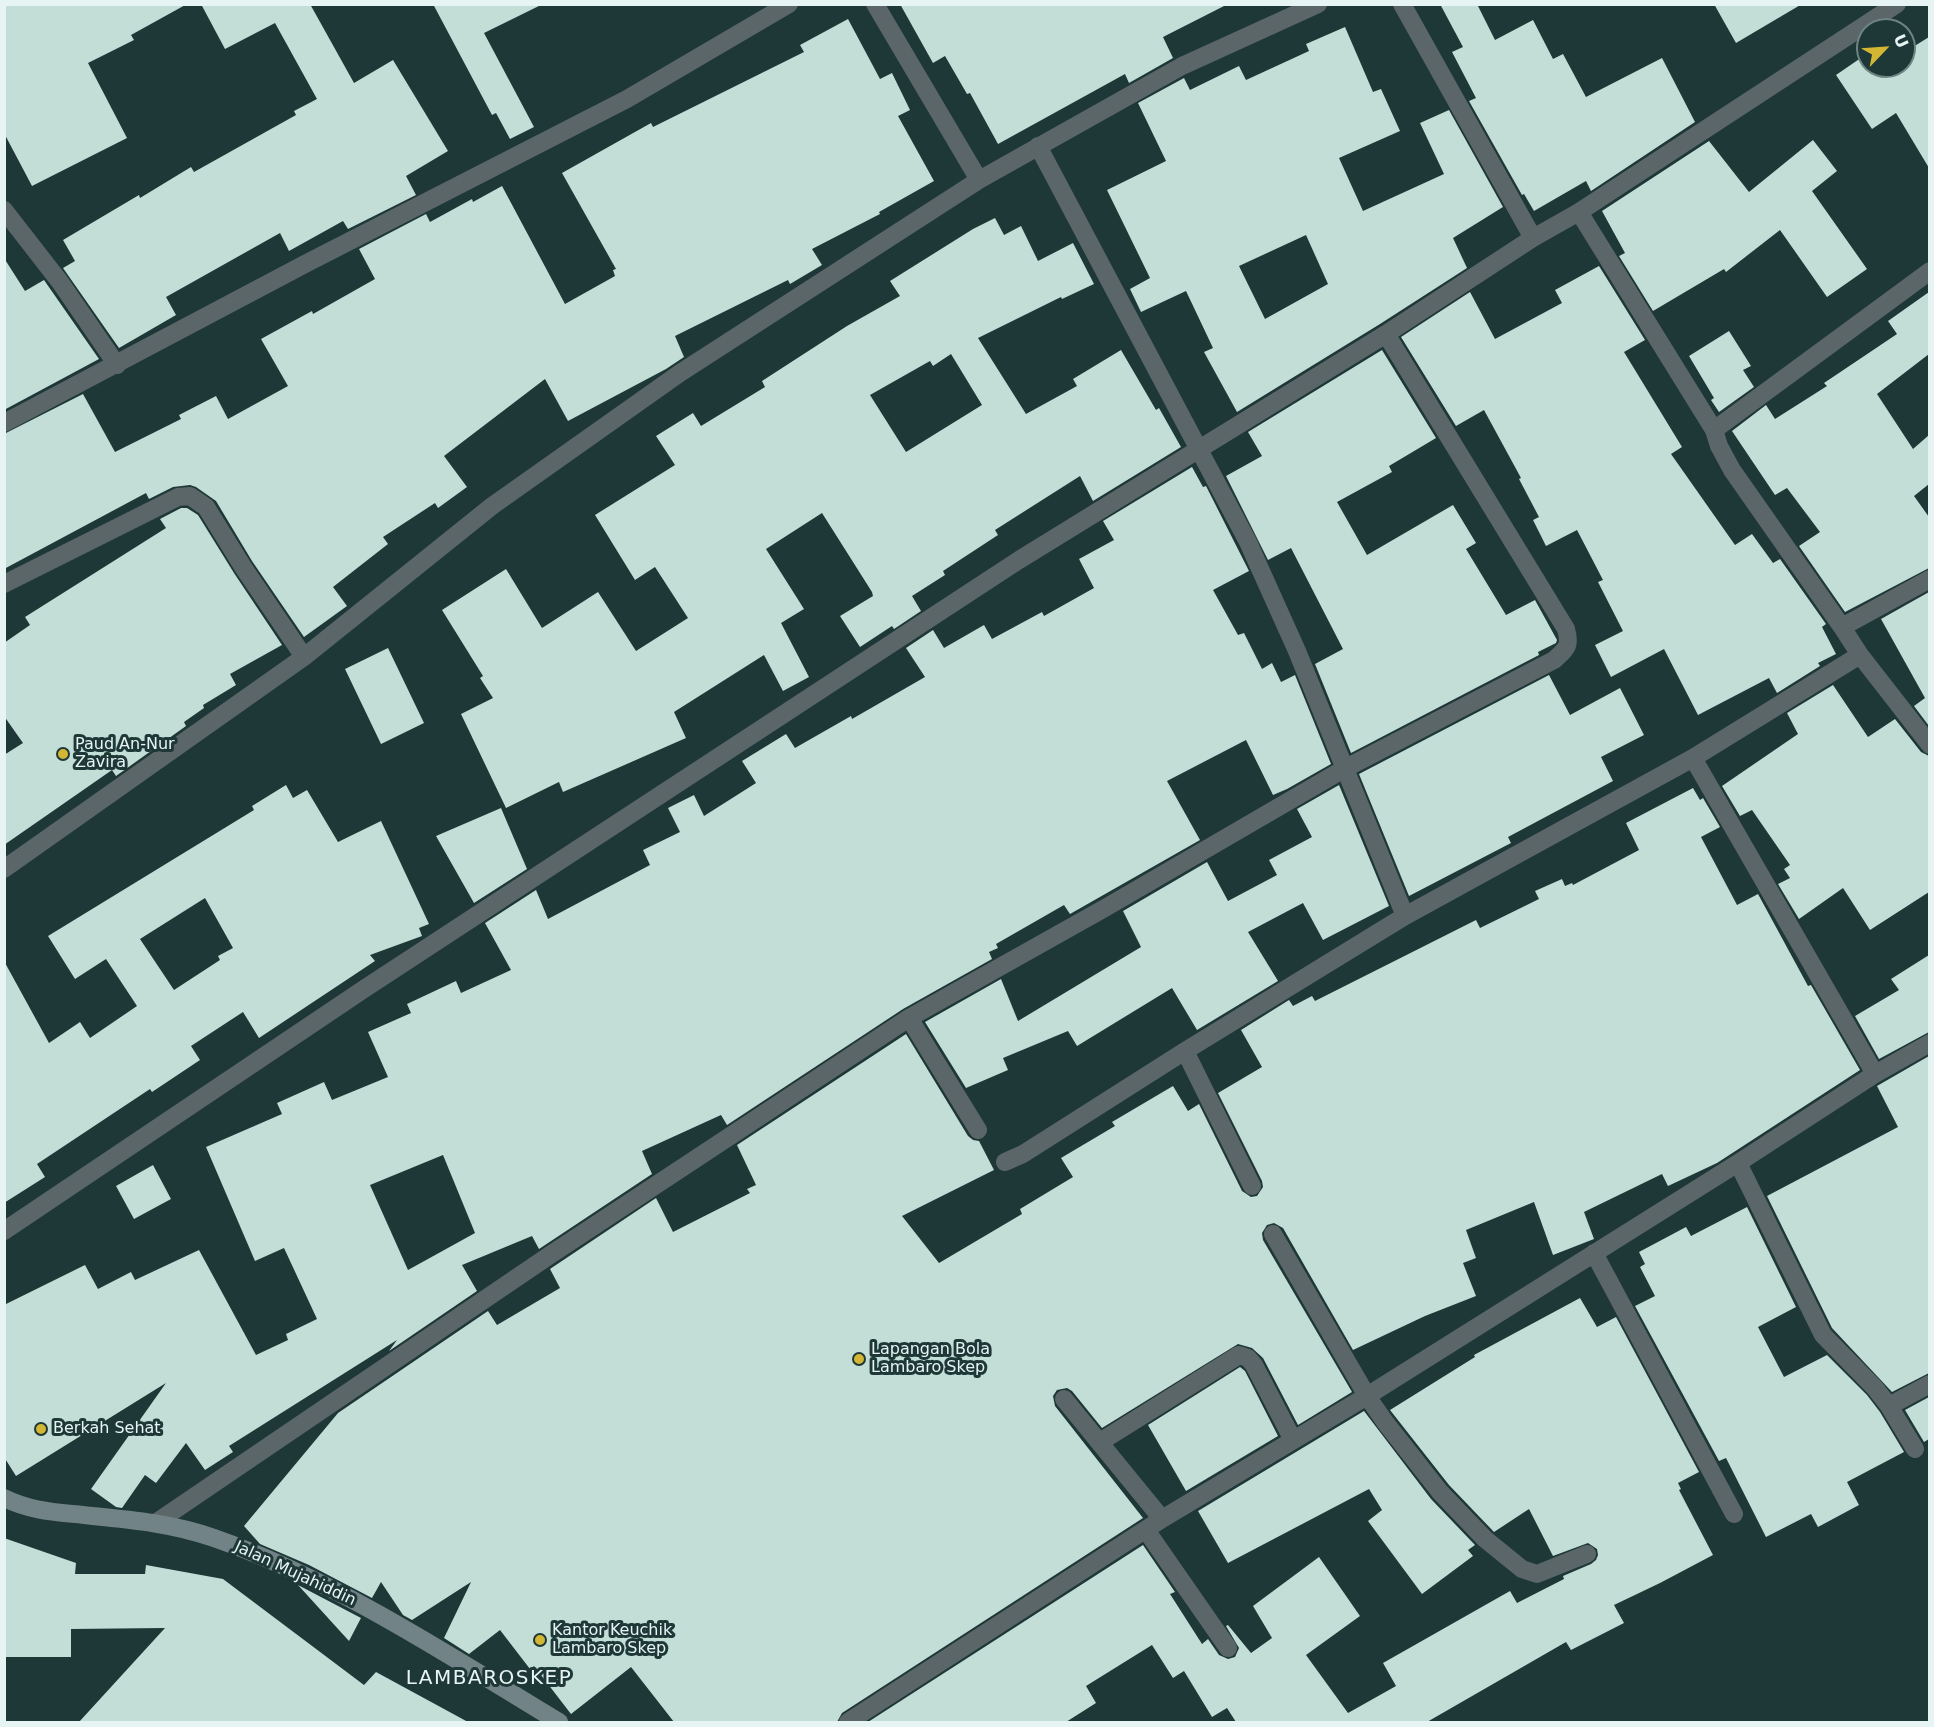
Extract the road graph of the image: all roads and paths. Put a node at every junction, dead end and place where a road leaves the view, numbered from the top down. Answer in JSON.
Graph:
{"nodes":[{"id":1,"x":789,"y":4,"type":"edge"},
{"id":2,"x":875,"y":4,"type":"edge"},
{"id":3,"x":1318,"y":4,"type":"edge"},
{"id":4,"x":1402,"y":4,"type":"edge"},
{"id":5,"x":1897,"y":4,"type":"edge"},
{"id":6,"x":1038,"y":146,"type":"junction"},
{"id":7,"x":979,"y":180,"type":"junction"},
{"id":8,"x":4,"y":210,"type":"edge"},
{"id":9,"x":1580,"y":212,"type":"junction"},
{"id":10,"x":1533,"y":238,"type":"junction"},
{"id":11,"x":1929,"y":271,"type":"edge"},
{"id":12,"x":1386,"y":334,"type":"junction"},
{"id":13,"x":117,"y":365,"type":"junction"},
{"id":14,"x":4,"y":423,"type":"edge"},
{"id":15,"x":1713,"y":430,"type":"junction"},
{"id":16,"x":1198,"y":448,"type":"junction"},
{"id":17,"x":1929,"y":579,"type":"edge"},
{"id":18,"x":4,"y":584,"type":"edge"},
{"id":19,"x":1842,"y":627,"type":"junction"},
{"id":20,"x":1860,"y":655,"type":"junction"},
{"id":21,"x":304,"y":657,"type":"junction"},
{"id":22,"x":1929,"y":745,"type":"edge"},
{"id":23,"x":1692,"y":758,"type":"junction"},
{"id":24,"x":1344,"y":769,"type":"junction"},
{"id":25,"x":4,"y":869,"type":"edge"},
{"id":26,"x":1405,"y":916,"type":"junction"},
{"id":27,"x":909,"y":1018,"type":"junction"},
{"id":28,"x":1929,"y":1043,"type":"edge"},
{"id":29,"x":1185,"y":1051,"type":"junction"},
{"id":30,"x":1875,"y":1074,"type":"junction"},
{"id":31,"x":978,"y":1130,"type":"dead end"},
{"id":32,"x":1005,"y":1162,"type":"dead end"},
{"id":33,"x":1738,"y":1163,"type":"junction"},
{"id":34,"x":1252,"y":1186,"type":"dead end"},
{"id":35,"x":4,"y":1231,"type":"edge"},
{"id":36,"x":1273,"y":1234,"type":"dead end"},
{"id":37,"x":1594,"y":1253,"type":"junction"},
{"id":38,"x":1929,"y":1384,"type":"edge"},
{"id":39,"x":1367,"y":1396,"type":"junction"},
{"id":40,"x":1065,"y":1399,"type":"dead end"},
{"id":41,"x":1889,"y":1406,"type":"junction"},
{"id":42,"x":1293,"y":1440,"type":"junction"},
{"id":43,"x":1100,"y":1442,"type":"junction"},
{"id":44,"x":1915,"y":1449,"type":"dead end"},
{"id":45,"x":4,"y":1498,"type":"edge"},
{"id":46,"x":1734,"y":1514,"type":"dead end"},
{"id":47,"x":1162,"y":1519,"type":"junction"},
{"id":48,"x":157,"y":1522,"type":"junction"},
{"id":49,"x":1146,"y":1530,"type":"junction"},
{"id":50,"x":1587,"y":1554,"type":"dead end"},
{"id":51,"x":1228,"y":1648,"type":"dead end"},
{"id":52,"x":559,"y":1722,"type":"edge"},
{"id":53,"x":848,"y":1722,"type":"edge"}],
"edges":[{"from":1,"to":13,"type":"street"},
{"from":2,"to":7,"type":"street"},
{"from":3,"to":6,"type":"street"},
{"from":4,"to":10,"type":"street"},
{"from":5,"to":9,"type":"street"},
{"from":6,"to":7,"type":"street"},
{"from":6,"to":16,"type":"street"},
{"from":7,"to":21,"type":"street"},
{"from":8,"to":13,"type":"street"},
{"from":9,"to":10,"type":"street"},
{"from":9,"to":15,"type":"street"},
{"from":10,"to":12,"type":"street"},
{"from":11,"to":15,"type":"street"},
{"from":12,"to":16,"type":"street"},
{"from":12,"to":24,"type":"street"},
{"from":13,"to":14,"type":"street"},
{"from":15,"to":19,"type":"street"},
{"from":16,"to":24,"type":"street"},
{"from":16,"to":35,"type":"street"},
{"from":17,"to":19,"type":"street"},
{"from":18,"to":21,"type":"street"},
{"from":19,"to":20,"type":"street"},
{"from":20,"to":22,"type":"street"},
{"from":20,"to":23,"type":"street"},
{"from":21,"to":25,"type":"street"},
{"from":23,"to":26,"type":"street"},
{"from":23,"to":30,"type":"street"},
{"from":24,"to":26,"type":"street"},
{"from":24,"to":27,"type":"street"},
{"from":26,"to":29,"type":"street"},
{"from":27,"to":31,"type":"street"},
{"from":27,"to":48,"type":"street"},
{"from":28,"to":30,"type":"street"},
{"from":29,"to":32,"type":"street"},
{"from":29,"to":34,"type":"street"},
{"from":30,"to":33,"type":"street"},
{"from":33,"to":37,"type":"street"},
{"from":33,"to":41,"type":"street"},
{"from":36,"to":39,"type":"street"},
{"from":37,"to":39,"type":"street"},
{"from":37,"to":46,"type":"street"},
{"from":38,"to":41,"type":"street"},
{"from":39,"to":42,"type":"street"},
{"from":39,"to":50,"type":"street"},
{"from":40,"to":43,"type":"street"},
{"from":41,"to":44,"type":"street"},
{"from":42,"to":43,"type":"street"},
{"from":42,"to":47,"type":"street"},
{"from":43,"to":47,"type":"street"},
{"from":45,"to":48,"type":"street","name":"Jalan Mujahiddin"},
{"from":47,"to":49,"type":"street"},
{"from":48,"to":52,"type":"street","name":"Jalan Mujahiddin"},
{"from":49,"to":51,"type":"street"},
{"from":49,"to":53,"type":"street"}]}
